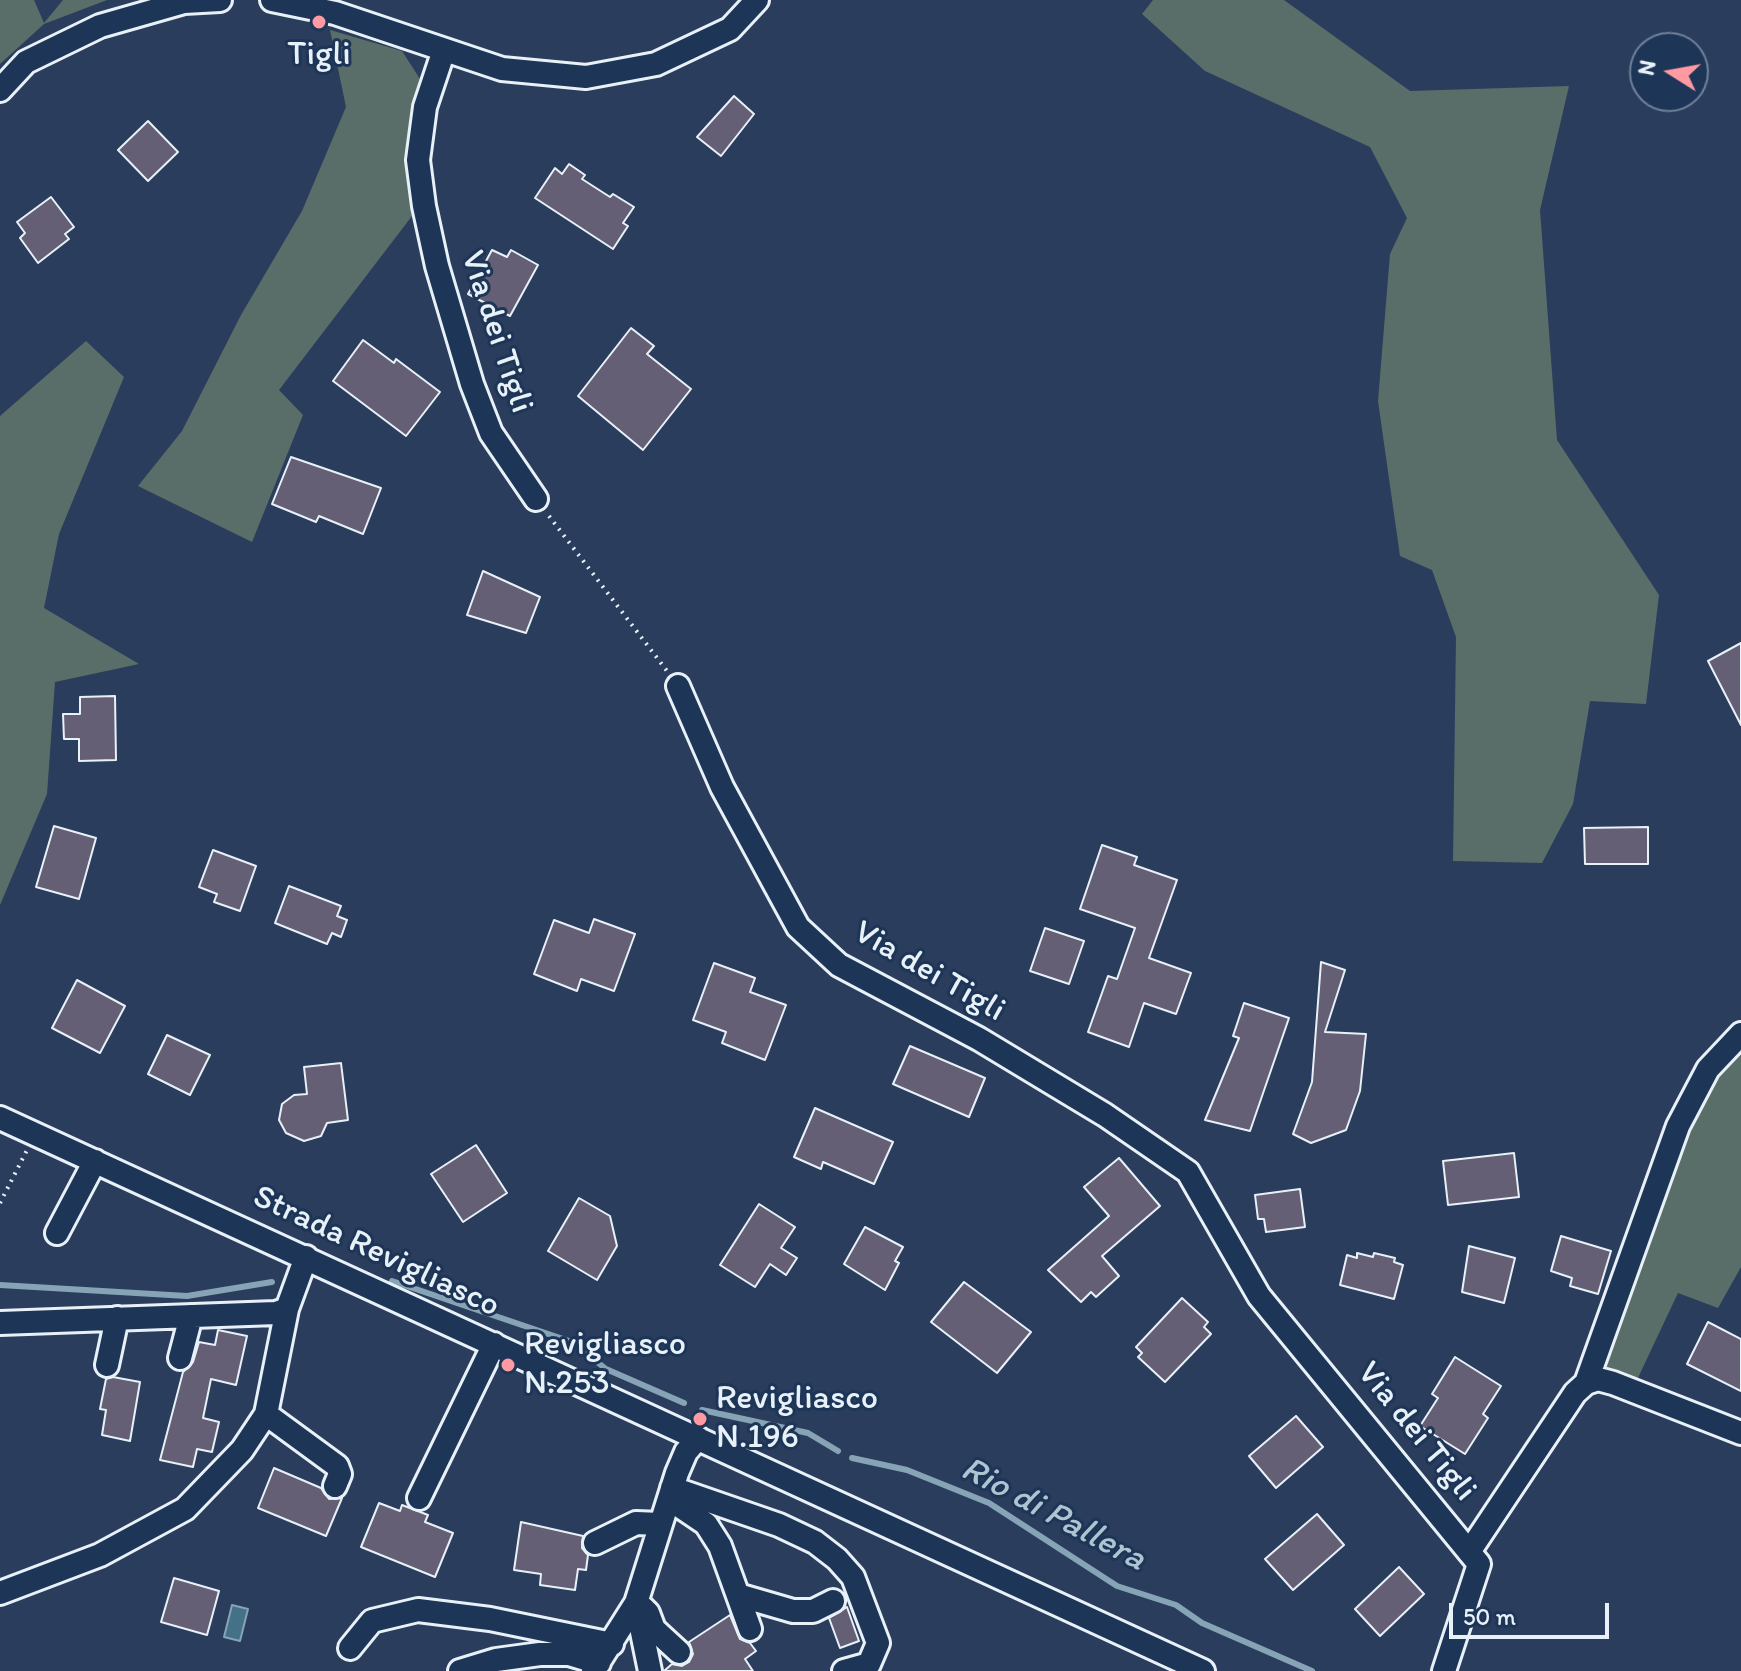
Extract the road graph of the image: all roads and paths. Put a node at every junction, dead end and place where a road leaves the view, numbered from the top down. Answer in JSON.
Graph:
{"nodes":[{"id":1,"x":220,"y":0,"type":"edge"},
{"id":2,"x":272,"y":0,"type":"edge"},
{"id":3,"x":757,"y":0,"type":"edge"},
{"id":4,"x":444,"y":50,"type":"junction"},
{"id":5,"x":0,"y":90,"type":"edge"},
{"id":6,"x":536,"y":499,"type":"joint"},
{"id":7,"x":678,"y":686,"type":"joint"},
{"id":8,"x":1741,"y":1034,"type":"edge"},
{"id":9,"x":3,"y":1124,"type":"edge"},
{"id":10,"x":35,"y":1134,"type":"junction"},
{"id":11,"x":95,"y":1161,"type":"junction"},
{"id":12,"x":0,"y":1203,"type":"edge"},
{"id":13,"x":57,"y":1233,"type":"dead end"},
{"id":14,"x":306,"y":1257,"type":"junction"},
{"id":15,"x":287,"y":1309,"type":"junction"},
{"id":16,"x":191,"y":1316,"type":"junction"},
{"id":17,"x":117,"y":1318,"type":"junction"},
{"id":18,"x":0,"y":1323,"type":"edge"},
{"id":19,"x":494,"y":1344,"type":"junction"},
{"id":20,"x":180,"y":1358,"type":"dead end"},
{"id":21,"x":107,"y":1365,"type":"dead end"},
{"id":22,"x":1586,"y":1383,"type":"junction"},
{"id":23,"x":260,"y":1423,"type":"junction"},
{"id":24,"x":1741,"y":1433,"type":"edge"},
{"id":25,"x":698,"y":1438,"type":"junction"},
{"id":26,"x":206,"y":1471,"type":"dead end"},
{"id":27,"x":335,"y":1486,"type":"dead end"},
{"id":28,"x":671,"y":1493,"type":"junction"},
{"id":29,"x":419,"y":1498,"type":"dead end"},
{"id":30,"x":660,"y":1524,"type":"junction"},
{"id":31,"x":595,"y":1543,"type":"dead end"},
{"id":32,"x":1469,"y":1552,"type":"junction"},
{"id":33,"x":0,"y":1593,"type":"edge"},
{"id":34,"x":738,"y":1595,"type":"junction"},
{"id":35,"x":833,"y":1601,"type":"dead end"},
{"id":36,"x":636,"y":1603,"type":"junction"},
{"id":37,"x":750,"y":1629,"type":"dead end"},
{"id":38,"x":612,"y":1644,"type":"junction"},
{"id":39,"x":350,"y":1648,"type":"dead end"},
{"id":40,"x":679,"y":1652,"type":"dead end"},
{"id":41,"x":596,"y":1667,"type":"edge"},
{"id":42,"x":460,"y":1671,"type":"edge"},
{"id":43,"x":650,"y":1671,"type":"edge"},
{"id":44,"x":844,"y":1671,"type":"edge"},
{"id":45,"x":1203,"y":1671,"type":"edge"},
{"id":46,"x":1444,"y":1671,"type":"edge"}],
"edges":[{"from":1,"to":5,"type":"street"},
{"from":2,"to":4,"type":"street"},
{"from":3,"to":4,"type":"street"},
{"from":4,"to":6,"type":"street","name":"Via dei Tigli"},
{"from":6,"to":7,"type":"path"},
{"from":7,"to":32,"type":"street","name":"Via dei Tigli"},
{"from":8,"to":22,"type":"street"},
{"from":9,"to":10,"type":"street","name":"Strada Revigliasco"},
{"from":10,"to":11,"type":"street","name":"Strada Revigliasco"},
{"from":10,"to":12,"type":"path"},
{"from":11,"to":13,"type":"street"},
{"from":11,"to":14,"type":"street","name":"Strada Revigliasco"},
{"from":14,"to":15,"type":"street"},
{"from":14,"to":19,"type":"street","name":"Strada Revigliasco"},
{"from":15,"to":16,"type":"street"},
{"from":15,"to":23,"type":"street"},
{"from":16,"to":17,"type":"street"},
{"from":16,"to":20,"type":"street"},
{"from":17,"to":18,"type":"street"},
{"from":17,"to":21,"type":"street"},
{"from":19,"to":25,"type":"street","name":"Strada Revigliasco"},
{"from":19,"to":29,"type":"street"},
{"from":22,"to":24,"type":"street"},
{"from":22,"to":32,"type":"street"},
{"from":23,"to":26,"type":"street"},
{"from":23,"to":27,"type":"street"},
{"from":23,"to":33,"type":"street"},
{"from":25,"to":28,"type":"street"},
{"from":25,"to":45,"type":"street","name":"Strada Revigliasco"},
{"from":28,"to":30,"type":"street"},
{"from":28,"to":34,"type":"street"},
{"from":28,"to":44,"type":"street"},
{"from":30,"to":31,"type":"street"},
{"from":30,"to":36,"type":"street"},
{"from":32,"to":46,"type":"street","name":"Via dei Tigli"},
{"from":34,"to":35,"type":"street"},
{"from":34,"to":37,"type":"street"},
{"from":36,"to":38,"type":"street"},
{"from":36,"to":40,"type":"street"},
{"from":36,"to":43,"type":"street"},
{"from":38,"to":39,"type":"street"},
{"from":38,"to":41,"type":"street"},
{"from":41,"to":42,"type":"street"}]}
